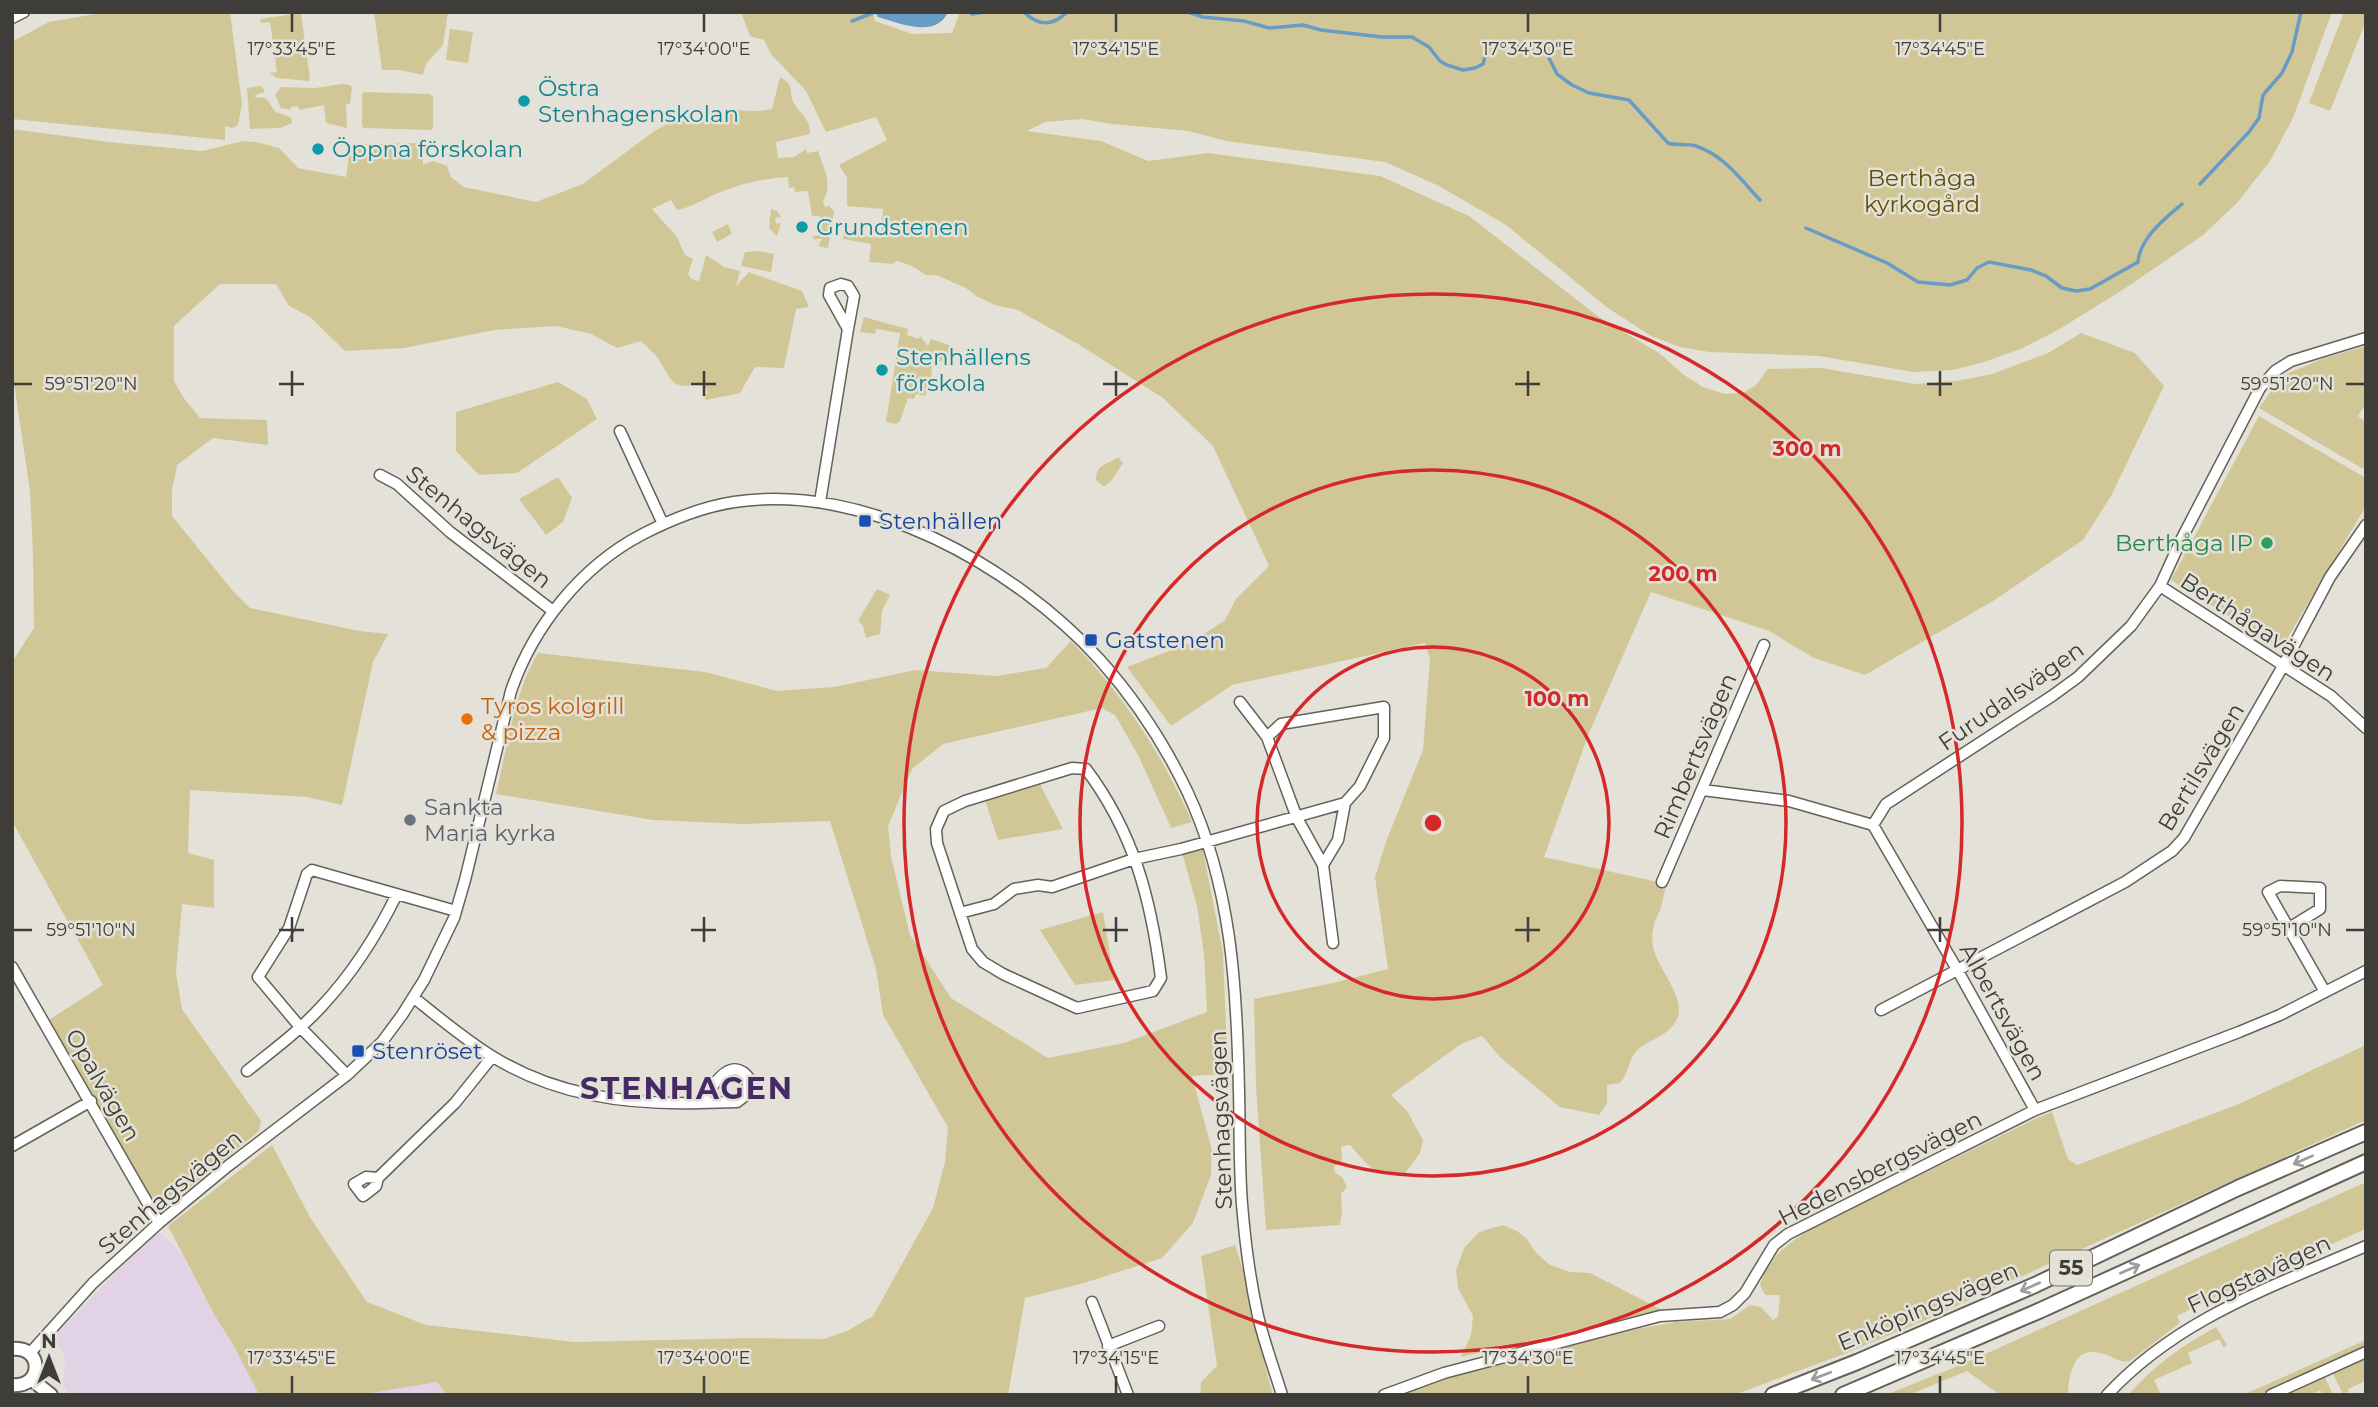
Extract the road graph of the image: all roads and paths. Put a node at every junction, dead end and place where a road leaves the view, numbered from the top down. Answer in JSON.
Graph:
{"nodes":[{"id":1,"x":24,"y":12,"type":"edge"},
{"id":2,"x":12,"y":18,"type":"edge"},
{"id":3,"x":848,"y":329,"type":"dead end"},
{"id":4,"x":2366,"y":338,"type":"edge"},
{"id":5,"x":620,"y":431,"type":"dead end"},
{"id":6,"x":380,"y":475,"type":"dead end"},
{"id":7,"x":820,"y":502,"type":"junction"},
{"id":8,"x":663,"y":524,"type":"junction"},
{"id":9,"x":2366,"y":525,"type":"edge"},
{"id":10,"x":2161,"y":586,"type":"junction"},
{"id":11,"x":553,"y":611,"type":"junction"},
{"id":12,"x":1763,"y":645,"type":"dead end"},
{"id":13,"x":2283,"y":666,"type":"junction"},
{"id":14,"x":1240,"y":702,"type":"dead end"},
{"id":15,"x":2366,"y":727,"type":"edge"},
{"id":16,"x":1267,"y":737,"type":"junction"},
{"id":17,"x":1703,"y":790,"type":"junction"},
{"id":18,"x":1345,"y":803,"type":"junction"},
{"id":19,"x":1297,"y":818,"type":"junction"},
{"id":20,"x":1873,"y":825,"type":"junction"},
{"id":21,"x":1208,"y":841,"type":"junction"},
{"id":22,"x":1134,"y":859,"type":"junction"},
{"id":23,"x":1323,"y":865,"type":"junction"},
{"id":24,"x":1662,"y":882,"type":"dead end"},
{"id":25,"x":397,"y":894,"type":"junction"},
{"id":26,"x":456,"y":911,"type":"junction"},
{"id":27,"x":960,"y":913,"type":"junction"},
{"id":28,"x":2289,"y":928,"type":"junction"},
{"id":29,"x":1333,"y":943,"type":"dead end"},
{"id":30,"x":12,"y":967,"type":"edge"},
{"id":31,"x":1958,"y":971,"type":"junction"},
{"id":32,"x":2366,"y":971,"type":"edge"},
{"id":33,"x":2325,"y":992,"type":"junction"},
{"id":34,"x":414,"y":997,"type":"junction"},
{"id":35,"x":1881,"y":1010,"type":"dead end"},
{"id":36,"x":300,"y":1028,"type":"junction"},
{"id":37,"x":492,"y":1057,"type":"junction"},
{"id":38,"x":247,"y":1071,"type":"dead end"},
{"id":39,"x":347,"y":1075,"type":"junction"},
{"id":40,"x":91,"y":1101,"type":"junction"},
{"id":41,"x":700,"y":1102,"type":"junction"},
{"id":42,"x":2035,"y":1110,"type":"junction"},
{"id":43,"x":2366,"y":1132,"type":"edge"},
{"id":44,"x":12,"y":1146,"type":"edge"},
{"id":45,"x":2366,"y":1162,"type":"edge"},
{"id":46,"x":378,"y":1178,"type":"dead end"},
{"id":47,"x":159,"y":1223,"type":"junction"},
{"id":48,"x":2366,"y":1246,"type":"edge"},
{"id":49,"x":1092,"y":1302,"type":"dead end"},
{"id":50,"x":1159,"y":1326,"type":"dead end"},
{"id":51,"x":1108,"y":1346,"type":"junction"},
{"id":52,"x":12,"y":1349,"type":"edge"},
{"id":53,"x":2366,"y":1352,"type":"edge"},
{"id":54,"x":30,"y":1353,"type":"junction"},
{"id":55,"x":31,"y":1379,"type":"junction"},
{"id":56,"x":12,"y":1385,"type":"edge"},
{"id":57,"x":51,"y":1395,"type":"edge"},
{"id":58,"x":1128,"y":1395,"type":"edge"},
{"id":59,"x":1282,"y":1395,"type":"edge"},
{"id":60,"x":1384,"y":1395,"type":"edge"},
{"id":61,"x":1773,"y":1395,"type":"edge"},
{"id":62,"x":1843,"y":1395,"type":"edge"},
{"id":63,"x":2107,"y":1395,"type":"edge"},
{"id":64,"x":2271,"y":1395,"type":"edge"}],
"edges":[{"from":1,"to":2,"type":"street"},
{"from":3,"to":7,"type":"street"},
{"from":4,"to":10,"type":"street","name":"Furudalsvägen"},
{"from":5,"to":8,"type":"street"},
{"from":6,"to":11,"type":"street","name":"Stenhagsvägen"},
{"from":7,"to":8,"type":"street","name":"Stenhagsvägen"},
{"from":7,"to":21,"type":"street","name":"Stenhagsvägen"},
{"from":8,"to":11,"type":"street","name":"Stenhagsvägen"},
{"from":9,"to":13,"type":"street","name":"Bertilsvägen"},
{"from":10,"to":13,"type":"street","name":"Berthågavägen"},
{"from":10,"to":20,"type":"street","name":"Furudalsvägen"},
{"from":11,"to":26,"type":"street","name":"Stenhagsvägen"},
{"from":12,"to":17,"type":"street","name":"Rimbertsvägen"},
{"from":13,"to":15,"type":"street","name":"Berthågavägen"},
{"from":13,"to":31,"type":"street","name":"Bertilsvägen"},
{"from":14,"to":16,"type":"street"},
{"from":16,"to":18,"type":"street"},
{"from":16,"to":19,"type":"street"},
{"from":17,"to":20,"type":"street"},
{"from":17,"to":24,"type":"street","name":"Rimbertsvägen"},
{"from":18,"to":19,"type":"street"},
{"from":18,"to":23,"type":"street"},
{"from":19,"to":21,"type":"street"},
{"from":19,"to":23,"type":"street"},
{"from":20,"to":31,"type":"street","name":"Albertsvägen"},
{"from":21,"to":22,"type":"street"},
{"from":21,"to":59,"type":"street","name":"Stenhagsvägen"},
{"from":22,"to":27,"type":"street"},
{"from":22,"to":27,"type":"street"},
{"from":22,"to":27,"type":"street"},
{"from":23,"to":29,"type":"street"},
{"from":25,"to":26,"type":"street"},
{"from":25,"to":36,"type":"street"},
{"from":25,"to":36,"type":"street"},
{"from":26,"to":34,"type":"street","name":"Stenhagsvägen"},
{"from":28,"to":28,"type":"street"},
{"from":28,"to":33,"type":"street"},
{"from":30,"to":40,"type":"street","name":"Opalvägen"},
{"from":31,"to":35,"type":"street","name":"Bertilsvägen"},
{"from":31,"to":42,"type":"street","name":"Albertsvägen"},
{"from":32,"to":33,"type":"street","name":"Hedensbergsvägen"},
{"from":33,"to":42,"type":"street","name":"Hedensbergsvägen"},
{"from":34,"to":37,"type":"street"},
{"from":34,"to":39,"type":"street","name":"Stenhagsvägen"},
{"from":36,"to":38,"type":"street"},
{"from":36,"to":39,"type":"street"},
{"from":37,"to":41,"type":"street"},
{"from":37,"to":46,"type":"street"},
{"from":39,"to":47,"type":"street","name":"Stenhagsvägen"},
{"from":40,"to":44,"type":"street"},
{"from":40,"to":47,"type":"street","name":"Opalvägen"},
{"from":41,"to":41,"type":"street"},
{"from":42,"to":60,"type":"street","name":"Hedensbergsvägen"},
{"from":43,"to":61,"type":"main road","name":"Enköpingsvägen","number":"55","one_way":true},
{"from":62,"to":45,"type":"main road","name":"Enköpingsvägen","number":"55","one_way":true},
{"from":47,"to":54,"type":"street","name":"Stenhagsvägen"},
{"from":48,"to":63,"type":"street","name":"Flogstavägen"},
{"from":49,"to":51,"type":"street"},
{"from":50,"to":51,"type":"street"},
{"from":51,"to":58,"type":"street"},
{"from":52,"to":54,"type":"street"},
{"from":53,"to":64,"type":"street"},
{"from":54,"to":55,"type":"street"},
{"from":55,"to":56,"type":"street"},
{"from":55,"to":57,"type":"street"}]}
